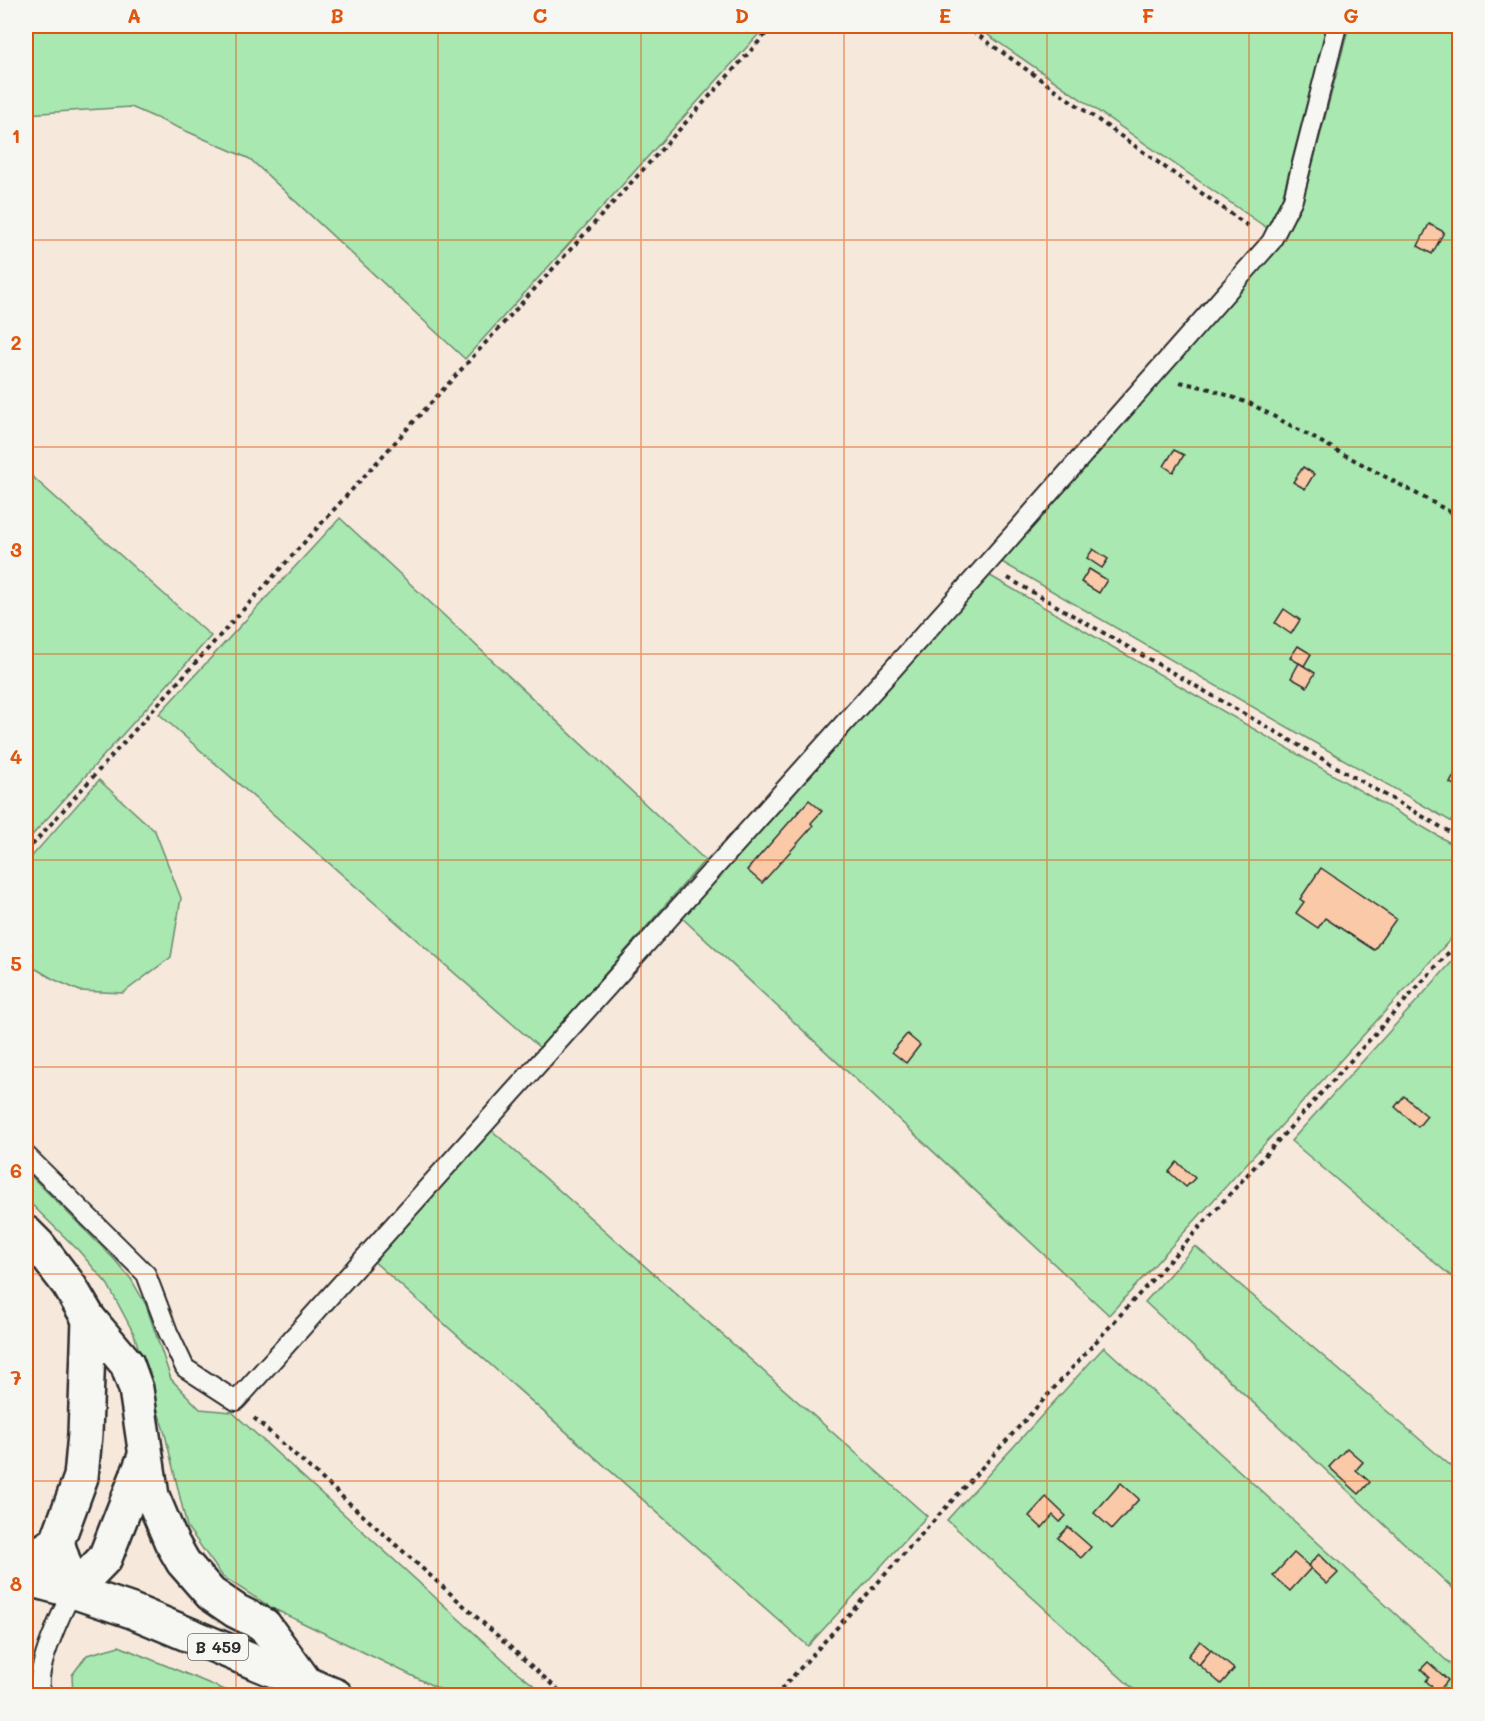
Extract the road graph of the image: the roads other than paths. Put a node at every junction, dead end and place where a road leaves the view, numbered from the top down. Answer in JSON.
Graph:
{"nodes":[{"id":1,"x":1337,"y":26,"type":"edge"},
{"id":2,"x":26,"y":1155,"type":"edge"},
{"id":3,"x":26,"y":1233,"type":"edge"},
{"id":4,"x":89,"y":1319,"type":"junction"},
{"id":5,"x":145,"y":1456,"type":"junction"},
{"id":6,"x":57,"y":1542,"type":"junction"},
{"id":7,"x":26,"y":1562,"type":"edge"},
{"id":8,"x":26,"y":1578,"type":"edge"},
{"id":9,"x":73,"y":1591,"type":"junction"},
{"id":10,"x":305,"y":1682,"type":"junction"},
{"id":11,"x":36,"y":1690,"type":"edge"},
{"id":12,"x":336,"y":1695,"type":"edge"}],
"edges":[{"from":1,"to":2,"type":"lane"},
{"from":3,"to":4,"type":"street"},
{"from":4,"to":5,"type":"street"},
{"from":4,"to":6,"type":"street"},
{"from":5,"to":9,"type":"street"},
{"from":5,"to":10,"type":"street"},
{"from":6,"to":7,"type":"street"},
{"from":6,"to":9,"type":"street"},
{"from":8,"to":9,"type":"street","number":"B 459"},
{"from":9,"to":10,"type":"street","number":"B 459"},
{"from":9,"to":11,"type":"lane"},
{"from":10,"to":12,"type":"street","number":"B 459"}]}
